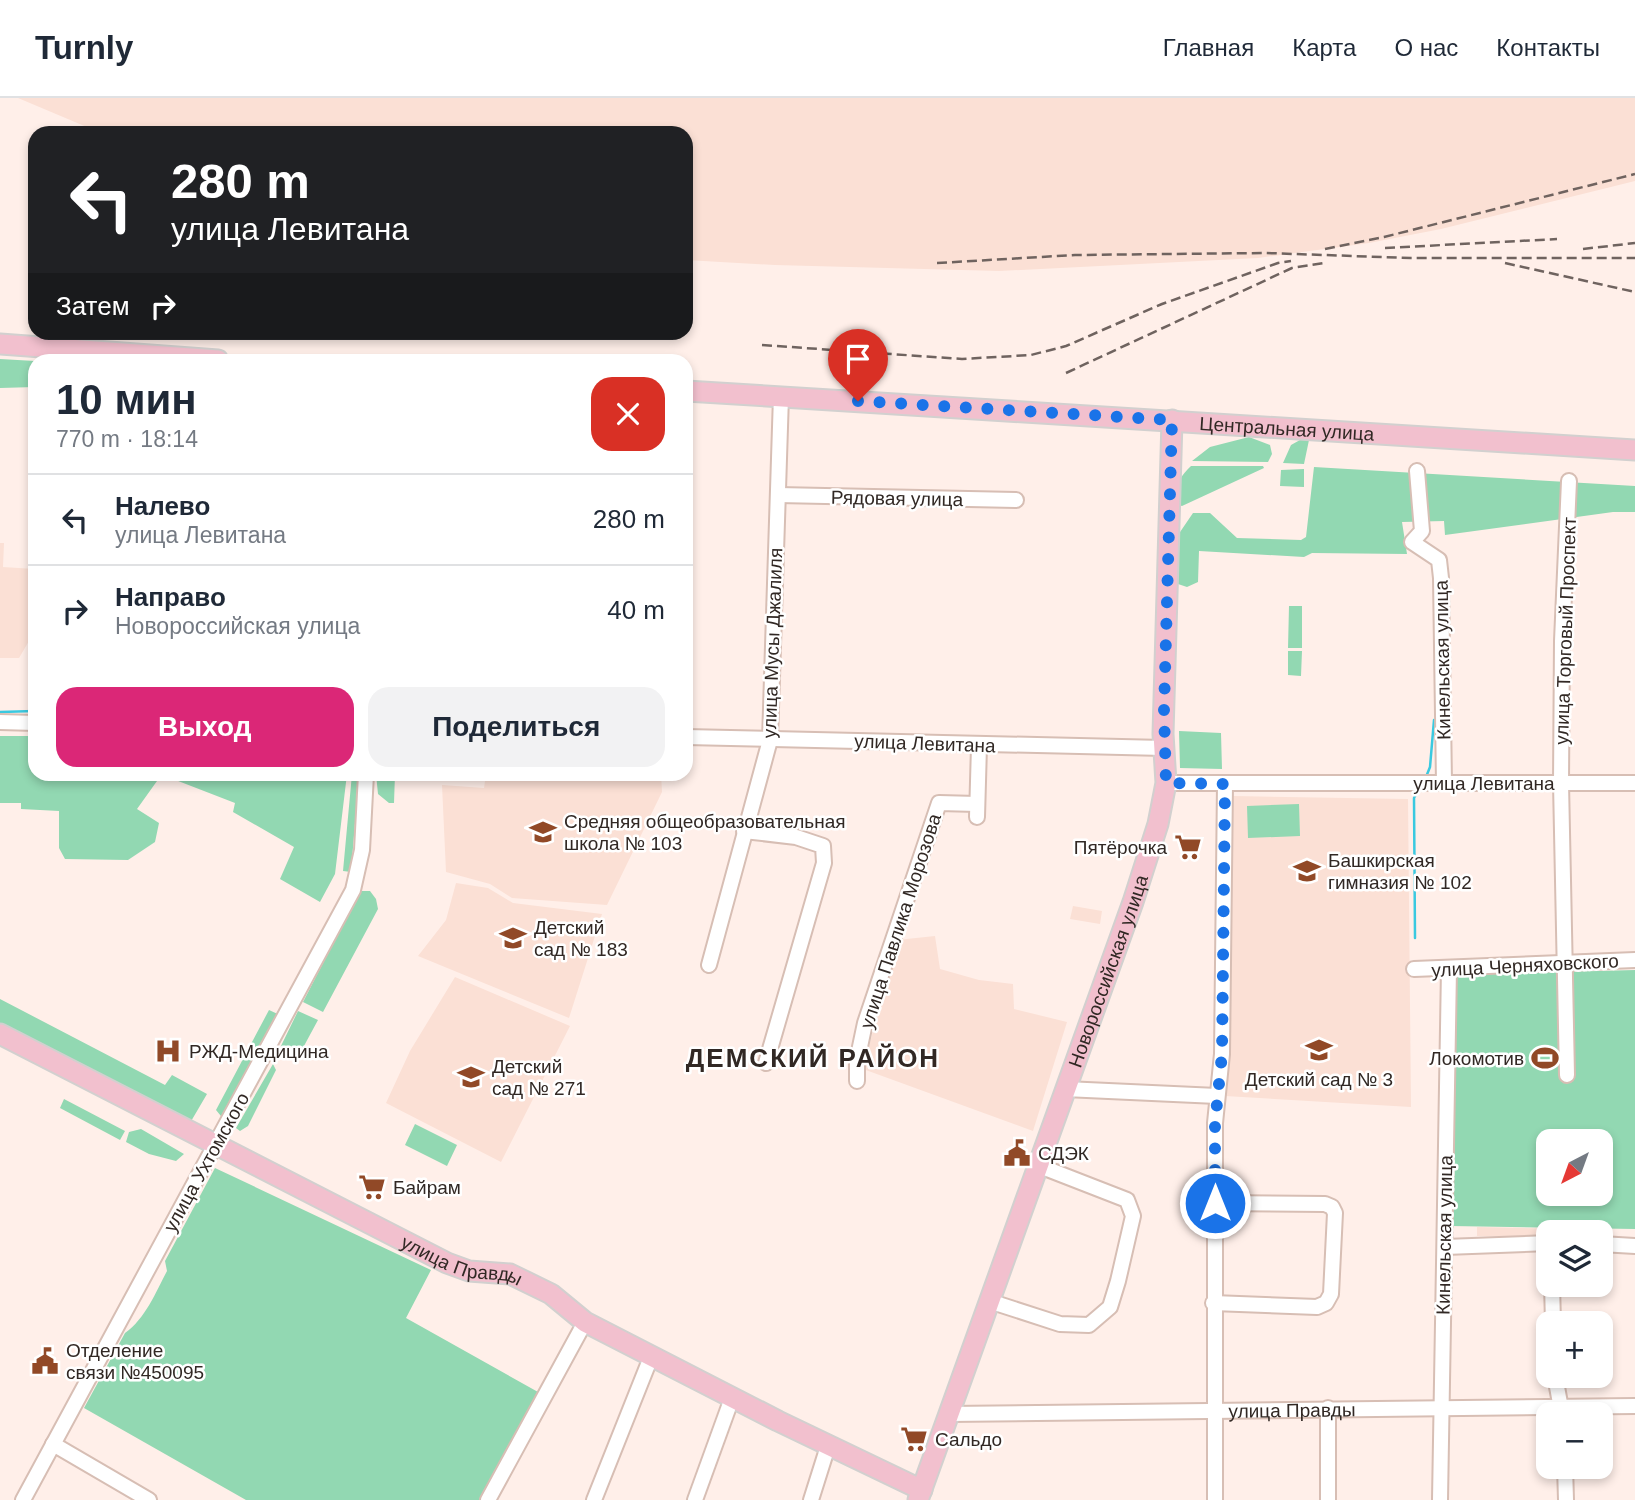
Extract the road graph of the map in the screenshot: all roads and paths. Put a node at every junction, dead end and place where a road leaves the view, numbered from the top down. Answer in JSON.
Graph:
{"nodes":[{"id":1,"x":0,"y":344,"type":"edge"},
{"id":2,"x":136,"y":354,"type":"edge"},
{"id":3,"x":693,"y":391,"type":"edge"},
{"id":4,"x":781,"y":397,"type":"junction"},
{"id":5,"x":1172,"y":420,"type":"junction"},
{"id":6,"x":1635,"y":450,"type":"edge"},
{"id":7,"x":1417,"y":471,"type":"dead end"},
{"id":8,"x":1569,"y":481,"type":"dead end"},
{"id":9,"x":778,"y":495,"type":"junction"},
{"id":10,"x":1016,"y":500,"type":"dead end"},
{"id":11,"x":0,"y":722,"type":"edge"},
{"id":12,"x":28,"y":723,"type":"edge"},
{"id":13,"x":693,"y":737,"type":"edge"},
{"id":14,"x":770,"y":740,"type":"junction"},
{"id":15,"x":979,"y":746,"type":"junction"},
{"id":16,"x":1164,"y":748,"type":"junction"},
{"id":17,"x":366,"y":781,"type":"edge"},
{"id":18,"x":1166,"y":783,"type":"junction"},
{"id":19,"x":1444,"y":783,"type":"junction"},
{"id":20,"x":1561,"y":783,"type":"junction"},
{"id":21,"x":1635,"y":783,"type":"edge"},
{"id":22,"x":1225,"y":784,"type":"junction"},
{"id":23,"x":744,"y":831,"type":"junction"},
{"id":24,"x":1635,"y":960,"type":"edge"},
{"id":25,"x":1567,"y":961,"type":"junction"},
{"id":26,"x":709,"y":965,"type":"dead end"},
{"id":27,"x":1414,"y":969,"type":"dead end"},
{"id":28,"x":1449,"y":969,"type":"junction"},
{"id":29,"x":0,"y":1034,"type":"edge"},
{"id":30,"x":766,"y":1063,"type":"dead end"},
{"id":31,"x":1567,"y":1075,"type":"dead end"},
{"id":32,"x":857,"y":1081,"type":"dead end"},
{"id":33,"x":1065,"y":1089,"type":"junction"},
{"id":34,"x":1217,"y":1096,"type":"junction"},
{"id":35,"x":216,"y":1144,"type":"junction"},
{"id":36,"x":1037,"y":1165,"type":"junction"},
{"id":37,"x":1215,"y":1203,"type":"junction"},
{"id":38,"x":1536,"y":1244,"type":"edge"},
{"id":39,"x":1613,"y":1245,"type":"edge"},
{"id":40,"x":1635,"y":1246,"type":"edge"},
{"id":41,"x":1445,"y":1247,"type":"junction"},
{"id":42,"x":989,"y":1301,"type":"junction"},
{"id":43,"x":1213,"y":1303,"type":"junction"},
{"id":44,"x":584,"y":1322,"type":"junction"},
{"id":45,"x":652,"y":1357,"type":"junction"},
{"id":46,"x":732,"y":1398,"type":"junction"},
{"id":47,"x":1635,"y":1406,"type":"edge"},
{"id":48,"x":1613,"y":1407,"type":"edge"},
{"id":49,"x":1328,"y":1408,"type":"junction"},
{"id":50,"x":1441,"y":1408,"type":"junction"},
{"id":51,"x":1214,"y":1409,"type":"junction"},
{"id":52,"x":1536,"y":1410,"type":"edge"},
{"id":53,"x":949,"y":1414,"type":"junction"},
{"id":54,"x":53,"y":1444,"type":"junction"},
{"id":55,"x":828,"y":1446,"type":"junction"},
{"id":56,"x":1565,"y":1479,"type":"edge"},
{"id":57,"x":920,"y":1495,"type":"edge"},
{"id":58,"x":23,"y":1500,"type":"edge"},
{"id":59,"x":149,"y":1500,"type":"edge"},
{"id":60,"x":488,"y":1500,"type":"edge"},
{"id":61,"x":594,"y":1500,"type":"edge"},
{"id":62,"x":695,"y":1500,"type":"edge"},
{"id":63,"x":811,"y":1500,"type":"edge"},
{"id":64,"x":1215,"y":1500,"type":"edge"},
{"id":65,"x":1328,"y":1500,"type":"edge"},
{"id":66,"x":1440,"y":1500,"type":"edge"},
{"id":67,"x":1566,"y":1500,"type":"edge"}],
"edges":[{"from":1,"to":2,"type":"main road"},
{"from":3,"to":4,"type":"main road","name":"Центральная улица"},
{"from":4,"to":5,"type":"main road","name":"Центральная улица"},
{"from":4,"to":9,"type":"street","name":"улица Мусы Джалиля"},
{"from":5,"to":6,"type":"main road","name":"Центральная улица"},
{"from":5,"to":16,"type":"main road","name":"Новороссийская улица"},
{"from":7,"to":19,"type":"street","name":"Кинельская улица"},
{"from":8,"to":20,"type":"street","name":"улица Торговый Проспект"},
{"from":9,"to":10,"type":"street","name":"Рядовая улица"},
{"from":9,"to":14,"type":"street","name":"улица Мусы Джалиля"},
{"from":11,"to":12,"type":"street"},
{"from":13,"to":14,"type":"street","name":"улица Левитана"},
{"from":14,"to":15,"type":"street","name":"улица Левитана"},
{"from":14,"to":23,"type":"street","name":"улица Мусы Джалиля"},
{"from":15,"to":16,"type":"street","name":"улица Левитана"},
{"from":15,"to":32,"type":"street","name":"улица Павлика Морозова"},
{"from":16,"to":18,"type":"main road","name":"Новороссийская улица"},
{"from":17,"to":35,"type":"street","name":"улица Ухтомского"},
{"from":18,"to":22,"type":"street","name":"улица Левитана"},
{"from":18,"to":33,"type":"main road","name":"Новороссийская улица"},
{"from":19,"to":20,"type":"street","name":"улица Левитана"},
{"from":19,"to":22,"type":"street","name":"улица Левитана"},
{"from":20,"to":21,"type":"street","name":"улица Левитана"},
{"from":20,"to":25,"type":"street","name":"улица Торговый Проспект"},
{"from":22,"to":34,"type":"street"},
{"from":23,"to":26,"type":"street","name":"улица Мусы Джалиля"},
{"from":23,"to":30,"type":"street"},
{"from":24,"to":25,"type":"street","name":"улица Черняховского"},
{"from":25,"to":28,"type":"street","name":"улица Черняховского"},
{"from":25,"to":31,"type":"street","name":"улица Торговый Проспект"},
{"from":27,"to":28,"type":"street","name":"улица Черняховского"},
{"from":28,"to":41,"type":"street","name":"Кинельская улица"},
{"from":29,"to":35,"type":"main road","name":"улица Правды"},
{"from":33,"to":34,"type":"street"},
{"from":33,"to":36,"type":"main road","name":"Новороссийская улица"},
{"from":34,"to":37,"type":"street"},
{"from":35,"to":44,"type":"main road","name":"улица Правды"},
{"from":35,"to":54,"type":"street","name":"улица Ухтомского"},
{"from":36,"to":42,"type":"main road","name":"Новороссийская улица"},
{"from":36,"to":42,"type":"street"},
{"from":37,"to":43,"type":"street"},
{"from":37,"to":43,"type":"street"},
{"from":38,"to":41,"type":"street"},
{"from":39,"to":40,"type":"street"},
{"from":41,"to":50,"type":"street","name":"Кинельская улица"},
{"from":42,"to":53,"type":"main road","name":"Новороссийская улица"},
{"from":43,"to":51,"type":"street"},
{"from":44,"to":45,"type":"main road","name":"улица Правды"},
{"from":44,"to":60,"type":"street"},
{"from":45,"to":46,"type":"main road","name":"улица Правды"},
{"from":45,"to":61,"type":"street"},
{"from":46,"to":55,"type":"main road","name":"улица Правды"},
{"from":46,"to":62,"type":"street"},
{"from":47,"to":48,"type":"street","name":"улица Правды"},
{"from":49,"to":50,"type":"street","name":"улица Правды"},
{"from":49,"to":51,"type":"street","name":"улица Правды"},
{"from":49,"to":65,"type":"street"},
{"from":50,"to":52,"type":"street","name":"улица Правды"},
{"from":50,"to":66,"type":"street","name":"Кинельская улица"},
{"from":51,"to":53,"type":"street","name":"улица Правды"},
{"from":51,"to":64,"type":"street"},
{"from":53,"to":57,"type":"main road","name":"Новороссийская улица"},
{"from":54,"to":58,"type":"street","name":"улица Ухтомского"},
{"from":54,"to":59,"type":"street"},
{"from":55,"to":57,"type":"main road","name":"улица Правды"},
{"from":55,"to":63,"type":"street"},
{"from":56,"to":67,"type":"street"}]}
